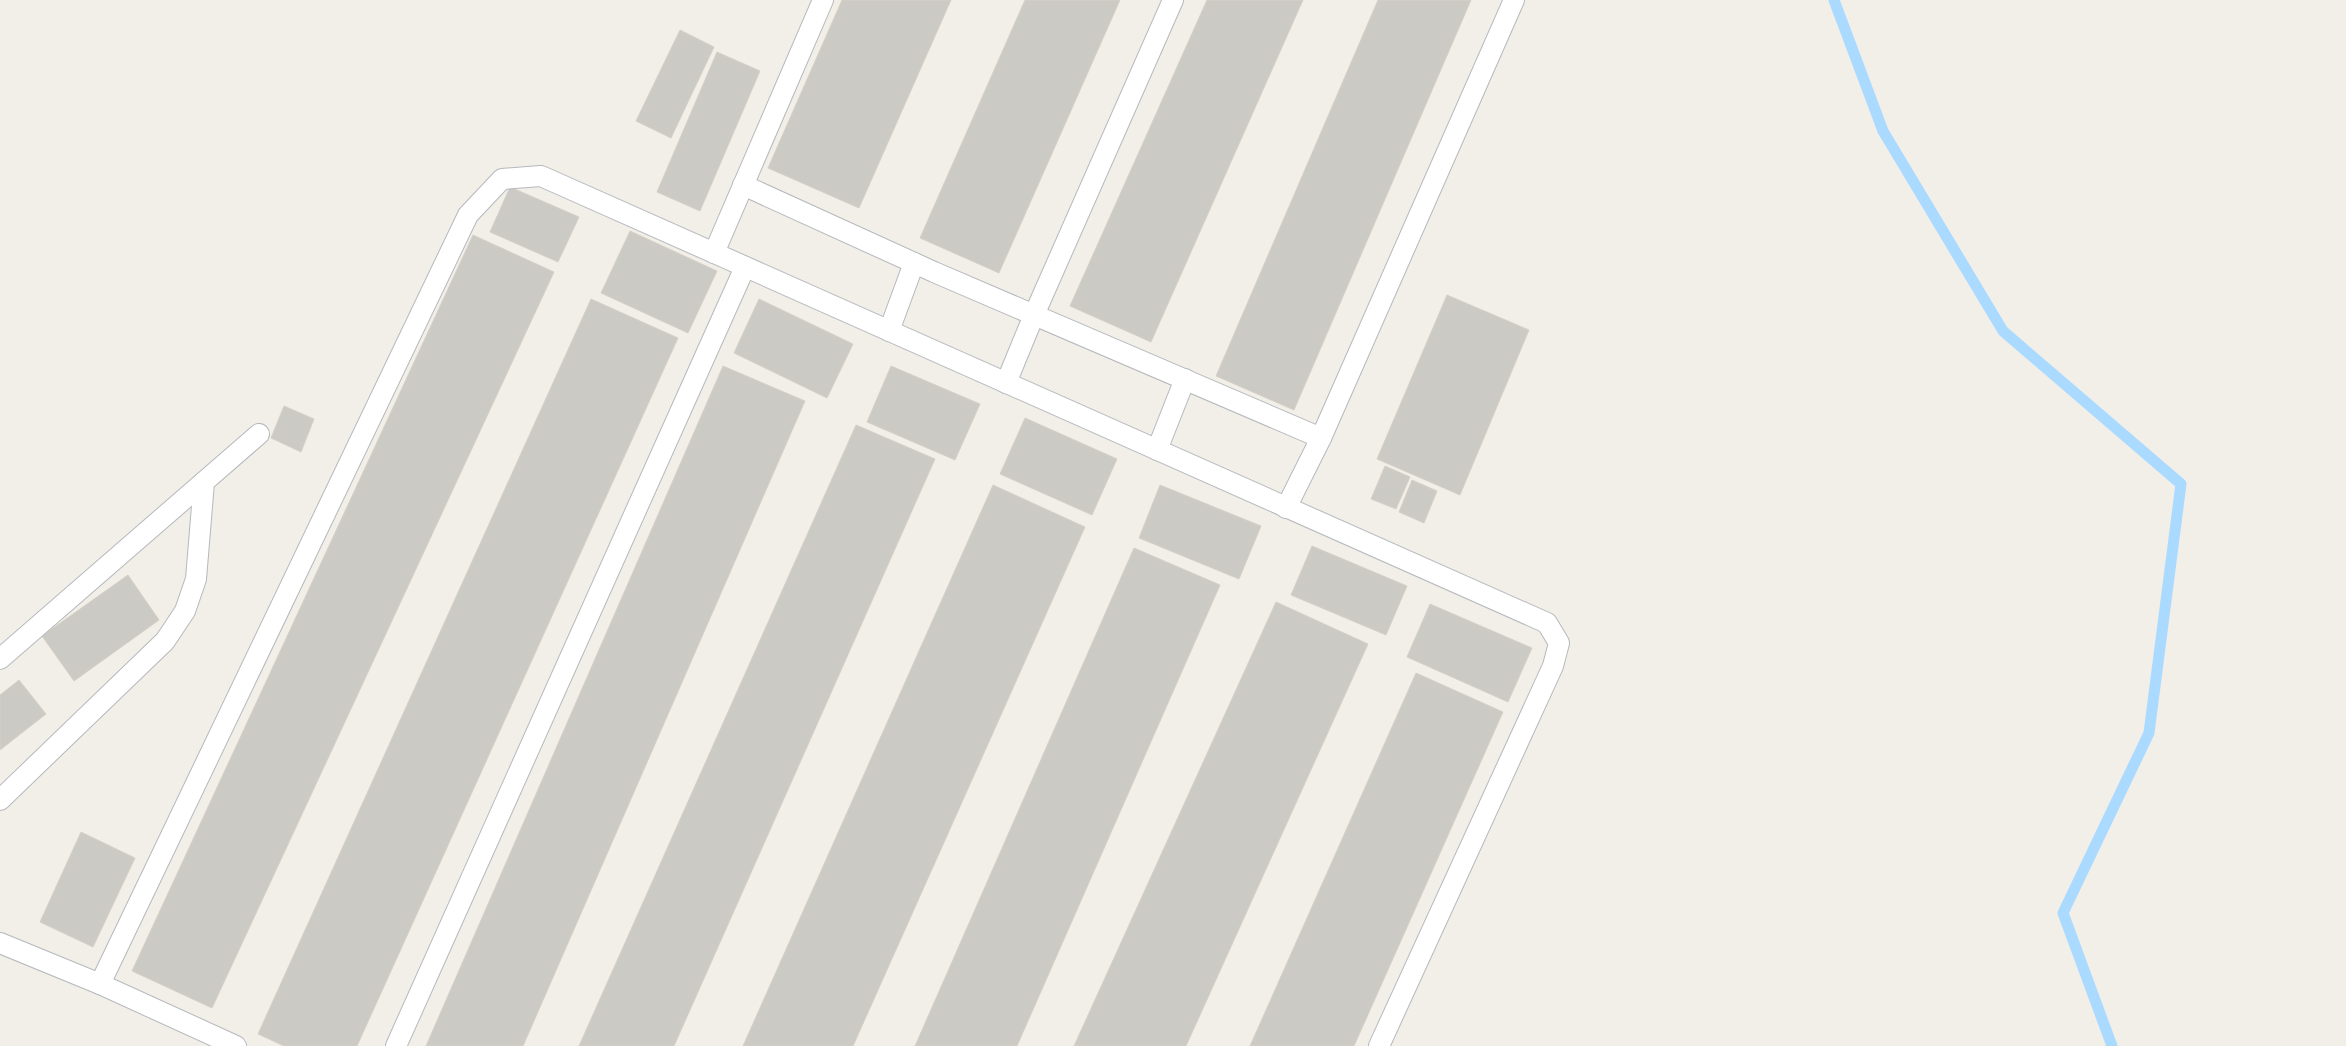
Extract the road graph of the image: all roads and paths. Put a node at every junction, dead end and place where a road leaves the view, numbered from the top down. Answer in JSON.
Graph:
{"nodes":[{"id":1,"x":823,"y":0,"type":"edge"},
{"id":2,"x":1173,"y":0,"type":"edge"},
{"id":3,"x":1514,"y":0,"type":"edge"},
{"id":4,"x":743,"y":185,"type":"junction"},
{"id":5,"x":714,"y":253,"type":"junction"},
{"id":6,"x":914,"y":263,"type":"junction"},
{"id":7,"x":745,"y":267,"type":"junction"},
{"id":8,"x":1034,"y":315,"type":"junction"},
{"id":9,"x":889,"y":331,"type":"junction"},
{"id":10,"x":1186,"y":380,"type":"junction"},
{"id":11,"x":1006,"y":383,"type":"junction"},
{"id":12,"x":259,"y":434,"type":"dead end"},
{"id":13,"x":1321,"y":438,"type":"junction"},
{"id":14,"x":1157,"y":450,"type":"junction"},
{"id":15,"x":204,"y":482,"type":"junction"},
{"id":16,"x":1286,"y":508,"type":"junction"},
{"id":17,"x":0,"y":659,"type":"edge"},
{"id":18,"x":0,"y":800,"type":"edge"},
{"id":19,"x":0,"y":943,"type":"edge"},
{"id":20,"x":100,"y":984,"type":"junction"},
{"id":21,"x":236,"y":1046,"type":"edge"},
{"id":22,"x":396,"y":1046,"type":"edge"},
{"id":23,"x":1379,"y":1046,"type":"edge"}],
"edges":[{"from":1,"to":4,"type":"lane"},
{"from":2,"to":8,"type":"lane"},
{"from":3,"to":13,"type":"lane"},
{"from":4,"to":5,"type":"lane"},
{"from":4,"to":6,"type":"lane"},
{"from":5,"to":7,"type":"lane"},
{"from":5,"to":20,"type":"lane"},
{"from":6,"to":8,"type":"lane"},
{"from":6,"to":9,"type":"lane"},
{"from":7,"to":9,"type":"lane"},
{"from":7,"to":22,"type":"lane"},
{"from":8,"to":10,"type":"lane"},
{"from":8,"to":11,"type":"lane"},
{"from":9,"to":11,"type":"lane"},
{"from":10,"to":13,"type":"lane"},
{"from":10,"to":14,"type":"lane"},
{"from":11,"to":14,"type":"lane"},
{"from":12,"to":15,"type":"lane"},
{"from":13,"to":16,"type":"lane"},
{"from":14,"to":16,"type":"lane"},
{"from":15,"to":17,"type":"lane"},
{"from":15,"to":18,"type":"lane"},
{"from":16,"to":23,"type":"lane"},
{"from":19,"to":20,"type":"lane"},
{"from":20,"to":21,"type":"lane"}]}
